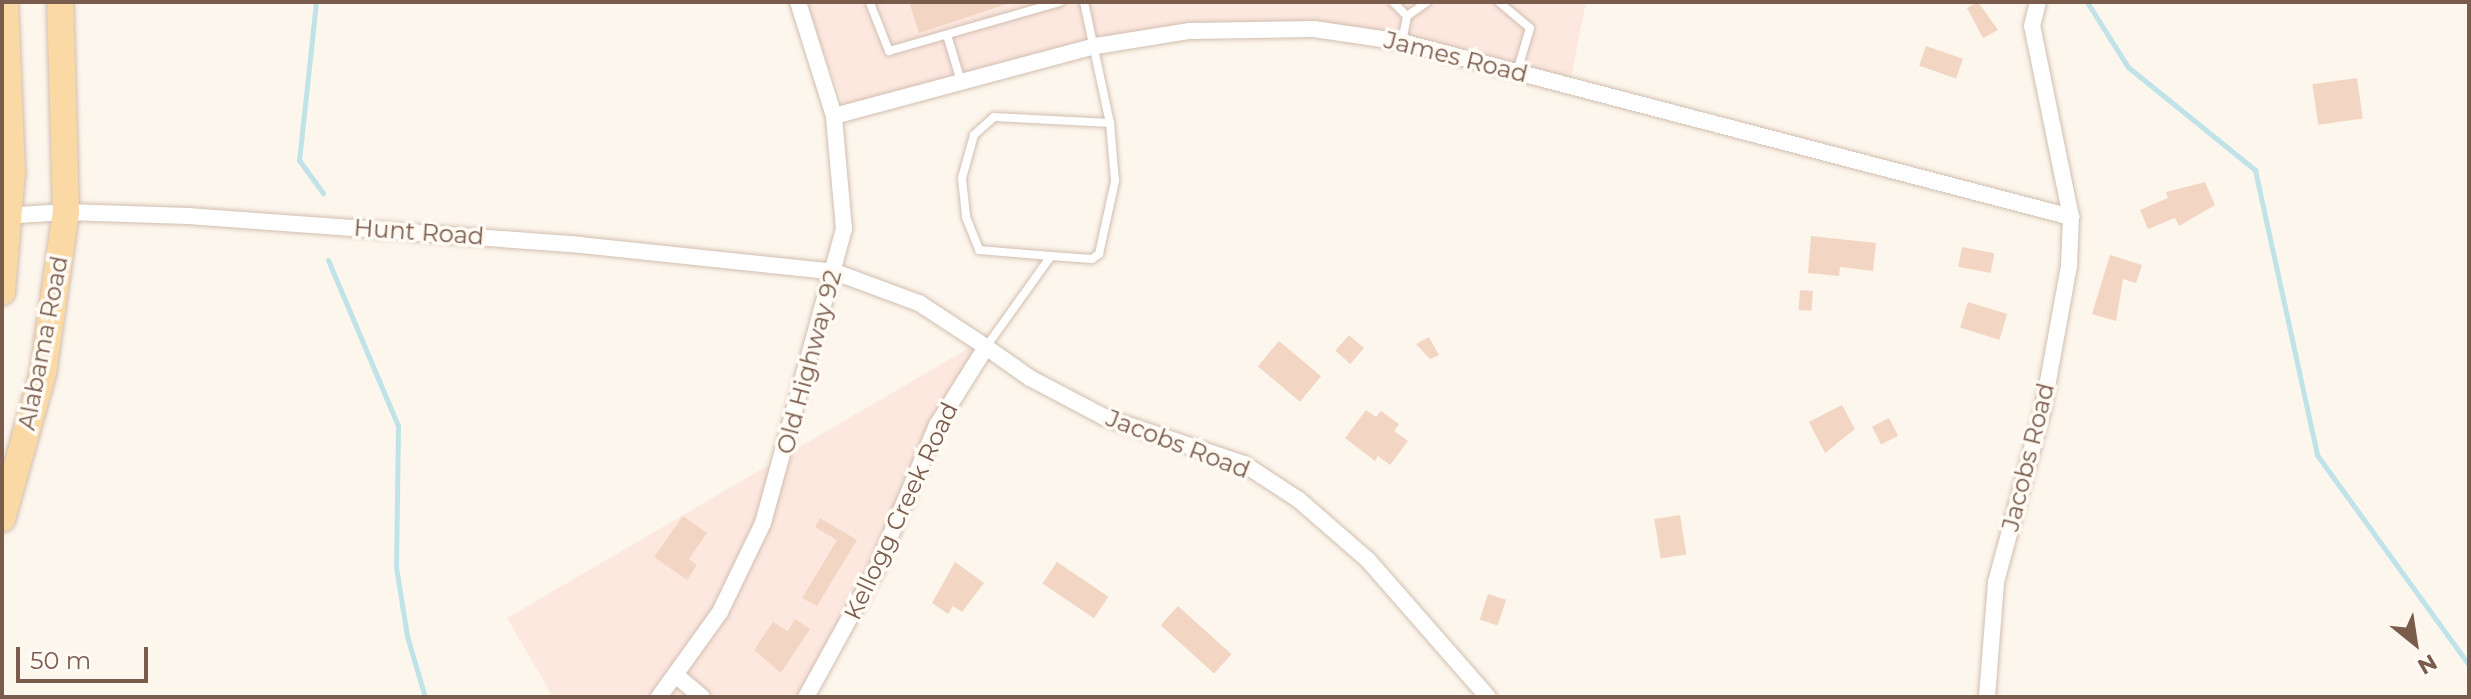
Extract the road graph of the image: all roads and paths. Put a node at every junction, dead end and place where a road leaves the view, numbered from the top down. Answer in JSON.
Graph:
{"nodes":[{"id":1,"x":5,"y":2,"type":"edge"},
{"id":2,"x":60,"y":2,"type":"edge"},
{"id":3,"x":798,"y":2,"type":"edge"},
{"id":4,"x":1060,"y":2,"type":"edge"},
{"id":5,"x":1084,"y":2,"type":"edge"},
{"id":6,"x":1393,"y":2,"type":"edge"},
{"id":7,"x":1427,"y":2,"type":"edge"},
{"id":8,"x":1499,"y":2,"type":"edge"},
{"id":9,"x":2038,"y":2,"type":"edge"},
{"id":10,"x":870,"y":3,"type":"edge"},
{"id":11,"x":1407,"y":16,"type":"junction"},
{"id":12,"x":947,"y":35,"type":"junction"},
{"id":13,"x":1402,"y":42,"type":"junction"},
{"id":14,"x":1096,"y":46,"type":"junction"},
{"id":15,"x":1517,"y":72,"type":"junction"},
{"id":16,"x":960,"y":78,"type":"junction"},
{"id":17,"x":834,"y":116,"type":"junction"},
{"id":18,"x":1110,"y":123,"type":"junction"},
{"id":19,"x":66,"y":212,"type":"junction"},
{"id":20,"x":6,"y":215,"type":"edge"},
{"id":21,"x":2071,"y":217,"type":"junction"},
{"id":22,"x":1051,"y":256,"type":"junction"},
{"id":23,"x":835,"y":272,"type":"junction"},
{"id":24,"x":2,"y":292,"type":"edge"},
{"id":25,"x":986,"y":347,"type":"junction"},
{"id":26,"x":2,"y":519,"type":"edge"},
{"id":27,"x":678,"y":677,"type":"junction"},
{"id":28,"x":659,"y":697,"type":"edge"},
{"id":29,"x":702,"y":697,"type":"edge"},
{"id":30,"x":806,"y":697,"type":"edge"},
{"id":31,"x":1488,"y":697,"type":"edge"},
{"id":32,"x":1987,"y":697,"type":"edge"}],
"edges":[{"from":1,"to":20,"type":"main road","name":"Alabama Road"},
{"from":2,"to":19,"type":"main road","name":"Alabama Road"},
{"from":3,"to":17,"type":"street","name":"Old Highway 92"},
{"from":4,"to":12,"type":"lane"},
{"from":5,"to":14,"type":"lane"},
{"from":6,"to":11,"type":"lane"},
{"from":7,"to":11,"type":"lane"},
{"from":8,"to":15,"type":"lane"},
{"from":9,"to":21,"type":"street","name":"Jacobs Road"},
{"from":10,"to":12,"type":"lane"},
{"from":11,"to":13,"type":"lane"},
{"from":12,"to":16,"type":"lane"},
{"from":13,"to":14,"type":"street","name":"James Road"},
{"from":13,"to":15,"type":"street","name":"James Road"},
{"from":14,"to":16,"type":"street","name":"James Road"},
{"from":14,"to":18,"type":"lane"},
{"from":15,"to":21,"type":"street","name":"James Road"},
{"from":16,"to":17,"type":"street","name":"James Road"},
{"from":17,"to":23,"type":"street","name":"Old Highway 92"},
{"from":18,"to":22,"type":"lane"},
{"from":18,"to":22,"type":"lane"},
{"from":19,"to":20,"type":"street","name":"Hunt Road"},
{"from":19,"to":23,"type":"street","name":"Hunt Road"},
{"from":19,"to":26,"type":"main road","name":"Alabama Road"},
{"from":20,"to":24,"type":"main road","name":"Alabama Road"},
{"from":21,"to":32,"type":"street","name":"Jacobs Road"},
{"from":22,"to":25,"type":"lane"},
{"from":23,"to":25,"type":"street"},
{"from":23,"to":27,"type":"street","name":"Old Highway 92"},
{"from":25,"to":30,"type":"street","name":"Kellogg Creek Road"},
{"from":25,"to":31,"type":"street","name":"Jacobs Road"},
{"from":27,"to":28,"type":"street","name":"Old Highway 92"},
{"from":27,"to":29,"type":"street"}]}
